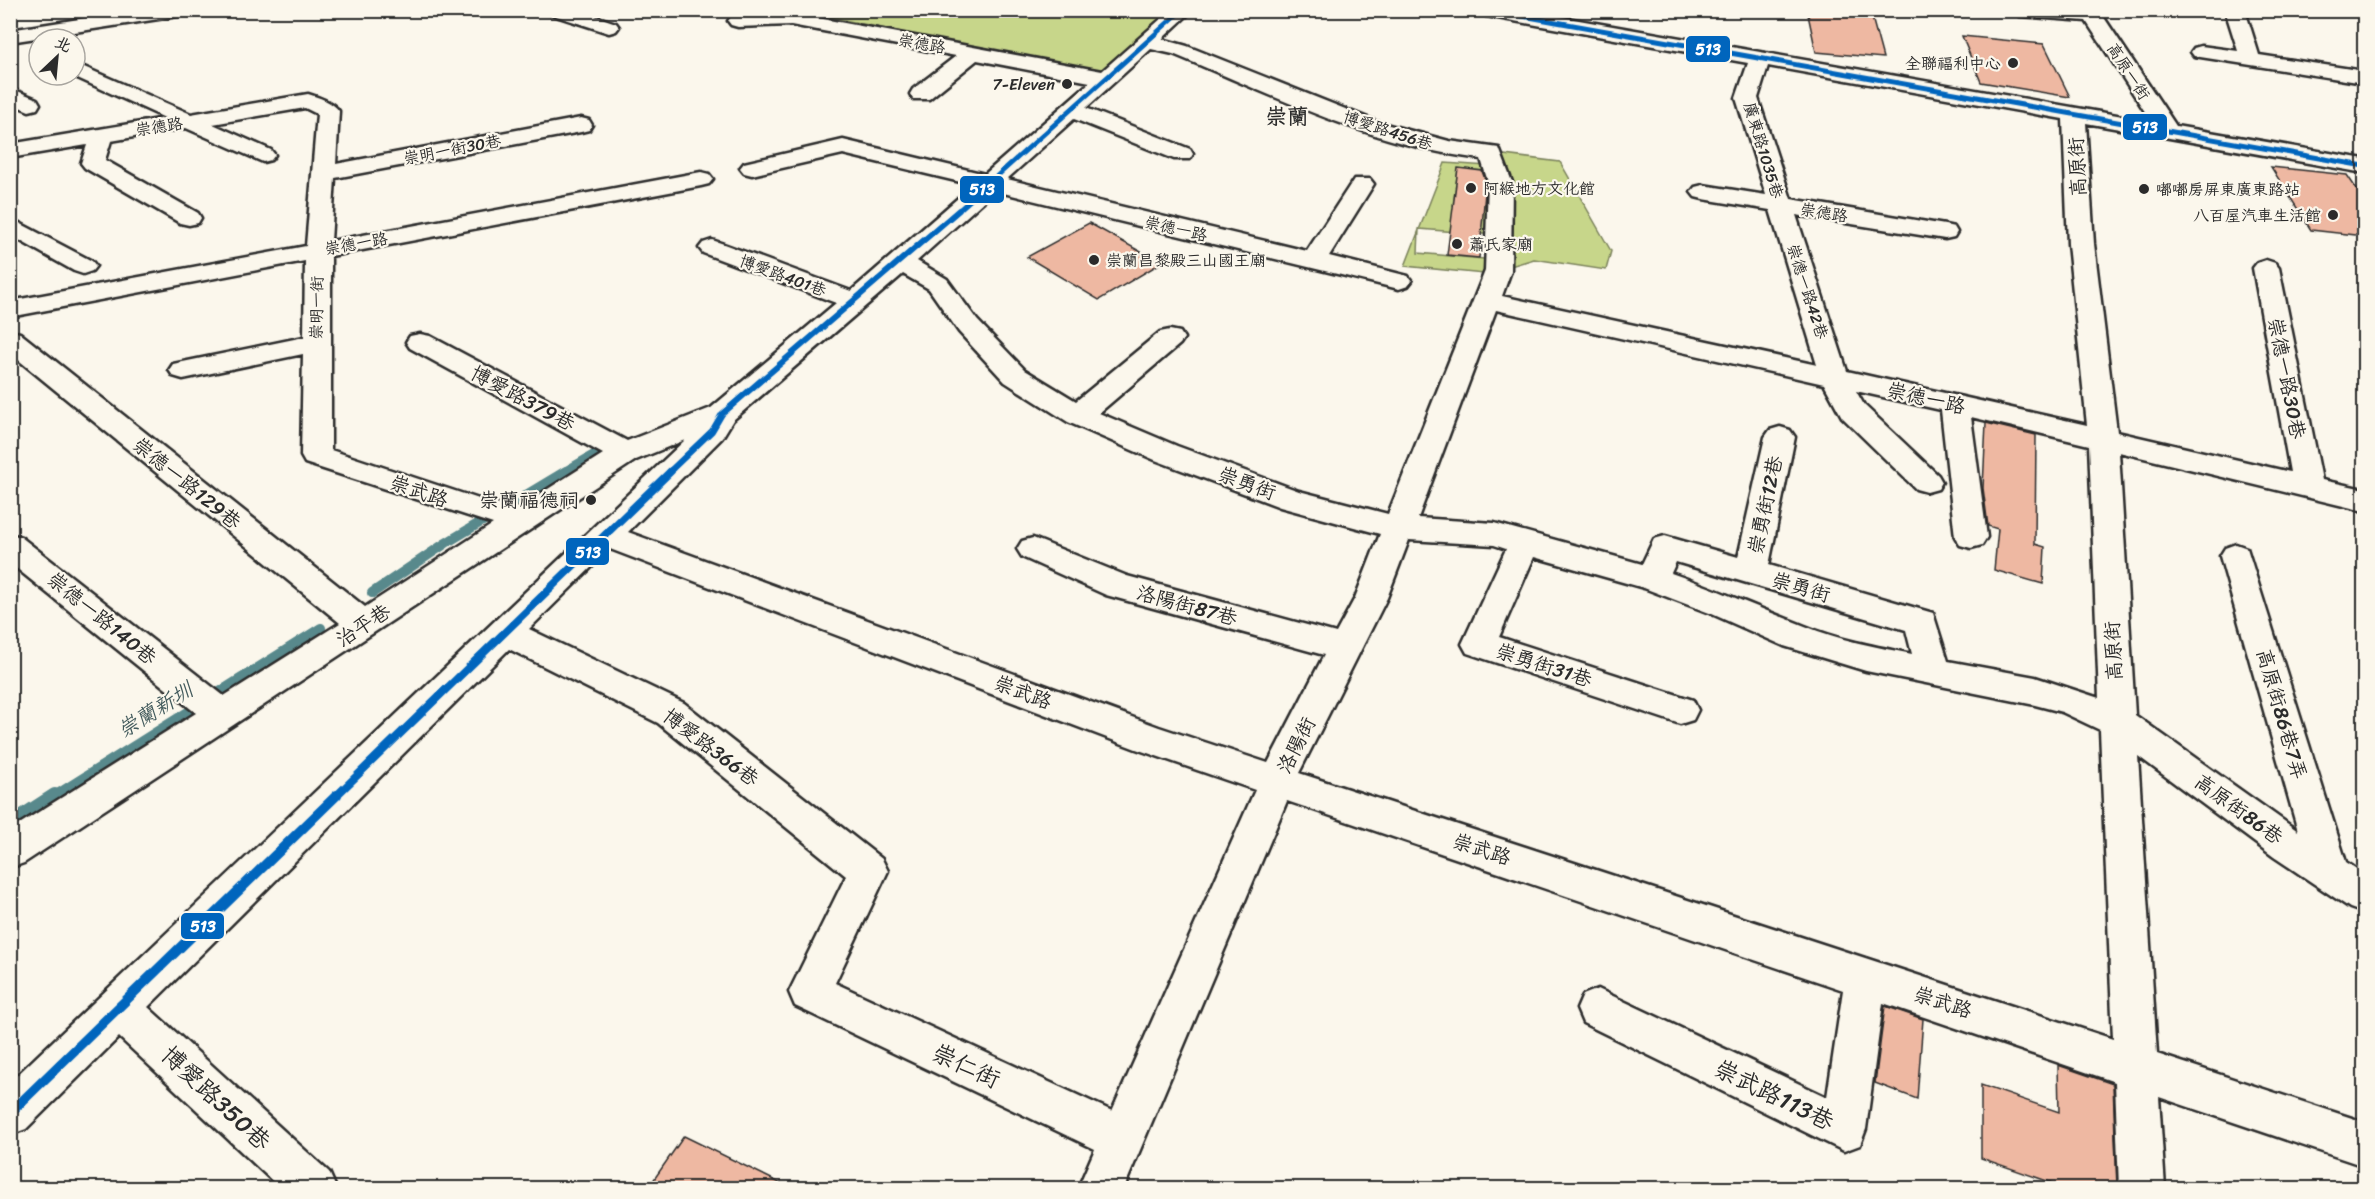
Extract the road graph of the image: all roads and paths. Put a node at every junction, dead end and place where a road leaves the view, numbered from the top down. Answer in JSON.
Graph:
{"nodes":[{"id":1,"x":178,"y":10,"type":"edge"},
{"id":2,"x":557,"y":10,"type":"edge"},
{"id":3,"x":1183,"y":10,"type":"edge"},
{"id":4,"x":1486,"y":10,"type":"edge"},
{"id":5,"x":2020,"y":10,"type":"edge"},
{"id":6,"x":2235,"y":10,"type":"edge"},
{"id":7,"x":2091,"y":13,"type":"edge"},
{"id":8,"x":738,"y":21,"type":"dead end"},
{"id":9,"x":609,"y":27,"type":"dead end"},
{"id":10,"x":10,"y":38,"type":"edge"},
{"id":11,"x":1147,"y":42,"type":"junction"},
{"id":12,"x":27,"y":47,"type":"edge"},
{"id":13,"x":974,"y":52,"type":"junction"},
{"id":14,"x":2201,"y":52,"type":"dead end"},
{"id":15,"x":2250,"y":58,"type":"junction"},
{"id":16,"x":1759,"y":60,"type":"junction"},
{"id":17,"x":87,"y":74,"type":"edge"},
{"id":18,"x":2364,"y":77,"type":"edge"},
{"id":19,"x":1105,"y":78,"type":"junction"},
{"id":20,"x":921,"y":94,"type":"dead end"},
{"id":21,"x":308,"y":101,"type":"joint"},
{"id":22,"x":1070,"y":111,"type":"junction"},
{"id":23,"x":2074,"y":115,"type":"junction"},
{"id":24,"x":191,"y":120,"type":"junction"},
{"id":25,"x":581,"y":125,"type":"dead end"},
{"id":26,"x":2168,"y":131,"type":"junction"},
{"id":27,"x":101,"y":135,"type":"junction"},
{"id":28,"x":10,"y":151,"type":"edge"},
{"id":29,"x":1182,"y":154,"type":"dead end"},
{"id":30,"x":263,"y":155,"type":"dead end"},
{"id":31,"x":2364,"y":166,"type":"edge"},
{"id":32,"x":752,"y":168,"type":"dead end"},
{"id":33,"x":323,"y":173,"type":"junction"},
{"id":34,"x":701,"y":179,"type":"dead end"},
{"id":35,"x":988,"y":184,"type":"junction"},
{"id":36,"x":1362,"y":184,"type":"dead end"},
{"id":37,"x":1703,"y":192,"type":"dead end"},
{"id":38,"x":1781,"y":205,"type":"junction"},
{"id":39,"x":189,"y":219,"type":"dead end"},
{"id":40,"x":10,"y":225,"type":"edge"},
{"id":41,"x":1945,"y":232,"type":"dead end"},
{"id":42,"x":712,"y":248,"type":"dead end"},
{"id":43,"x":318,"y":250,"type":"junction"},
{"id":44,"x":1314,"y":260,"type":"junction"},
{"id":45,"x":901,"y":262,"type":"junction"},
{"id":46,"x":83,"y":266,"type":"dead end"},
{"id":47,"x":2266,"y":268,"type":"dead end"},
{"id":48,"x":1399,"y":281,"type":"dead end"},
{"id":49,"x":1486,"y":300,"type":"junction"},
{"id":50,"x":855,"y":301,"type":"junction"},
{"id":51,"x":10,"y":309,"type":"edge"},
{"id":52,"x":1170,"y":338,"type":"dead end"},
{"id":53,"x":10,"y":339,"type":"edge"},
{"id":54,"x":420,"y":342,"type":"dead end"},
{"id":55,"x":315,"y":343,"type":"junction"},
{"id":56,"x":183,"y":370,"type":"dead end"},
{"id":57,"x":1835,"y":377,"type":"junction"},
{"id":58,"x":1954,"y":404,"type":"junction"},
{"id":59,"x":723,"y":414,"type":"junction"},
{"id":60,"x":1078,"y":415,"type":"junction"},
{"id":61,"x":1780,"y":437,"type":"dead end"},
{"id":62,"x":2103,"y":439,"type":"junction"},
{"id":63,"x":625,"y":453,"type":"junction"},
{"id":64,"x":316,"y":456,"type":"joint"},
{"id":65,"x":1927,"y":482,"type":"dead end"},
{"id":66,"x":2308,"y":488,"type":"junction"},
{"id":67,"x":2364,"y":500,"type":"edge"},
{"id":68,"x":516,"y":519,"type":"junction"},
{"id":69,"x":1400,"y":528,"type":"junction"},
{"id":70,"x":607,"y":536,"type":"junction"},
{"id":71,"x":1971,"y":537,"type":"dead end"},
{"id":72,"x":1524,"y":543,"type":"junction"},
{"id":73,"x":10,"y":545,"type":"edge"},
{"id":74,"x":1033,"y":549,"type":"dead end"},
{"id":75,"x":2236,"y":556,"type":"dead end"},
{"id":76,"x":1751,"y":573,"type":"junction"},
{"id":77,"x":1653,"y":579,"type":"junction"},
{"id":78,"x":364,"y":624,"type":"junction"},
{"id":79,"x":507,"y":633,"type":"junction"},
{"id":80,"x":1345,"y":648,"type":"junction"},
{"id":81,"x":1934,"y":671,"type":"junction"},
{"id":82,"x":212,"y":706,"type":"junction"},
{"id":83,"x":1680,"y":710,"type":"dead end"},
{"id":84,"x":2116,"y":721,"type":"junction"},
{"id":85,"x":1277,"y":782,"type":"junction"},
{"id":86,"x":10,"y":851,"type":"edge"},
{"id":87,"x":2329,"y":871,"type":"junction"},
{"id":88,"x":2364,"y":895,"type":"edge"},
{"id":89,"x":1866,"y":977,"type":"junction"},
{"id":90,"x":810,"y":992,"type":"joint"},
{"id":91,"x":118,"y":1008,"type":"junction"},
{"id":92,"x":1598,"y":1010,"type":"dead end"},
{"id":93,"x":2136,"y":1066,"type":"junction"},
{"id":94,"x":10,"y":1113,"type":"edge"},
{"id":95,"x":1122,"y":1139,"type":"junction"},
{"id":96,"x":2364,"y":1144,"type":"edge"},
{"id":97,"x":313,"y":1188,"type":"edge"},
{"id":98,"x":1101,"y":1188,"type":"edge"},
{"id":99,"x":2142,"y":1188,"type":"edge"}],
"edges":[{"from":1,"to":10,"type":"street"},
{"from":2,"to":9,"type":"street"},
{"from":3,"to":11,"type":"street"},
{"from":4,"to":16,"type":"street"},
{"from":5,"to":7,"type":"street"},
{"from":6,"to":15,"type":"street"},
{"from":7,"to":26,"type":"street","name":"高原一街"},
{"from":8,"to":13,"type":"street","name":"崇德路"},
{"from":10,"to":12,"type":"street"},
{"from":11,"to":19,"type":"street"},
{"from":11,"to":49,"type":"street","name":"博愛路456巷"},
{"from":13,"to":19,"type":"street","name":"崇德路"},
{"from":13,"to":20,"type":"street"},
{"from":14,"to":15,"type":"street"},
{"from":15,"to":18,"type":"street"},
{"from":16,"to":23,"type":"street"},
{"from":16,"to":38,"type":"street","name":"廣東路1035巷"},
{"from":17,"to":24,"type":"street"},
{"from":19,"to":22,"type":"street"},
{"from":21,"to":24,"type":"street","name":"崇德路"},
{"from":21,"to":33,"type":"street","name":"崇明一街"},
{"from":22,"to":29,"type":"street"},
{"from":22,"to":35,"type":"street"},
{"from":23,"to":26,"type":"street"},
{"from":23,"to":62,"type":"street","name":"高原街"},
{"from":24,"to":27,"type":"street","name":"崇德路"},
{"from":24,"to":30,"type":"street"},
{"from":25,"to":33,"type":"street","name":"崇明一街30巷"},
{"from":26,"to":31,"type":"street"},
{"from":27,"to":28,"type":"street","name":"崇德路"},
{"from":27,"to":39,"type":"street"},
{"from":32,"to":35,"type":"street","name":"崇德一路"},
{"from":33,"to":43,"type":"street","name":"崇明一街"},
{"from":34,"to":43,"type":"street","name":"崇德一路"},
{"from":35,"to":44,"type":"street","name":"崇德一路"},
{"from":35,"to":45,"type":"street"},
{"from":36,"to":44,"type":"street"},
{"from":37,"to":38,"type":"street","name":"崇德路"},
{"from":38,"to":41,"type":"street","name":"崇德路"},
{"from":38,"to":57,"type":"street","name":"崇德一路42巷"},
{"from":40,"to":46,"type":"street"},
{"from":42,"to":50,"type":"street","name":"博愛路401巷"},
{"from":43,"to":51,"type":"street","name":"崇德一路"},
{"from":43,"to":55,"type":"street","name":"崇明一街"},
{"from":44,"to":48,"type":"street","name":"崇德一路"},
{"from":45,"to":50,"type":"street"},
{"from":45,"to":60,"type":"street","name":"崇勇街"},
{"from":47,"to":66,"type":"street","name":"崇德一路30巷"},
{"from":49,"to":57,"type":"street","name":"崇德一路"},
{"from":49,"to":69,"type":"street","name":"洛陽街"},
{"from":50,"to":59,"type":"street"},
{"from":52,"to":60,"type":"street"},
{"from":53,"to":78,"type":"street","name":"崇德一路129巷"},
{"from":54,"to":63,"type":"street","name":"博愛路379巷"},
{"from":55,"to":56,"type":"street"},
{"from":55,"to":64,"type":"street","name":"崇明一街"},
{"from":57,"to":58,"type":"street","name":"崇德一路"},
{"from":57,"to":65,"type":"street","name":"崇德一路42巷"},
{"from":58,"to":62,"type":"street","name":"崇德一路"},
{"from":58,"to":71,"type":"street"},
{"from":59,"to":63,"type":"street","name":"治平巷"},
{"from":59,"to":70,"type":"street"},
{"from":60,"to":69,"type":"street","name":"崇勇街"},
{"from":61,"to":76,"type":"street","name":"崇勇街12巷"},
{"from":62,"to":66,"type":"street","name":"崇德一路"},
{"from":62,"to":84,"type":"street","name":"高原街"},
{"from":63,"to":68,"type":"street","name":"治平巷"},
{"from":64,"to":68,"type":"street","name":"崇武路"},
{"from":66,"to":67,"type":"street","name":"崇德一路"},
{"from":68,"to":78,"type":"street","name":"治平巷"},
{"from":69,"to":72,"type":"street","name":"崇勇街"},
{"from":69,"to":80,"type":"street","name":"洛陽街"},
{"from":70,"to":79,"type":"street"},
{"from":70,"to":85,"type":"street","name":"崇武路"},
{"from":72,"to":77,"type":"street","name":"崇勇街"},
{"from":72,"to":83,"type":"street","name":"崇勇街31巷"},
{"from":73,"to":82,"type":"street","name":"崇德一路140巷"},
{"from":74,"to":80,"type":"street","name":"洛陽街87巷"},
{"from":75,"to":87,"type":"street","name":"高原街86巷7弄"},
{"from":76,"to":77,"type":"street","name":"崇勇街"},
{"from":76,"to":81,"type":"street","name":"崇勇街"},
{"from":77,"to":81,"type":"street","name":"崇勇街"},
{"from":78,"to":82,"type":"street","name":"治平巷"},
{"from":79,"to":90,"type":"street","name":"博愛路366巷"},
{"from":79,"to":91,"type":"street"},
{"from":80,"to":85,"type":"street","name":"洛陽街"},
{"from":81,"to":84,"type":"street","name":"崇勇街"},
{"from":82,"to":86,"type":"street","name":"治平巷"},
{"from":84,"to":87,"type":"street","name":"高原街86巷"},
{"from":84,"to":93,"type":"street","name":"高原街"},
{"from":85,"to":89,"type":"street","name":"崇武路"},
{"from":85,"to":95,"type":"street","name":"洛陽街"},
{"from":87,"to":88,"type":"street","name":"高原街86巷"},
{"from":89,"to":92,"type":"street","name":"崇武路113巷"},
{"from":89,"to":93,"type":"street","name":"崇武路"},
{"from":90,"to":95,"type":"street","name":"崇仁街"},
{"from":91,"to":94,"type":"street"},
{"from":91,"to":97,"type":"street","name":"博愛路350巷"},
{"from":93,"to":96,"type":"street","name":"崇武路"},
{"from":93,"to":99,"type":"street","name":"高原街"},
{"from":95,"to":98,"type":"street","name":"洛陽街"}]}
